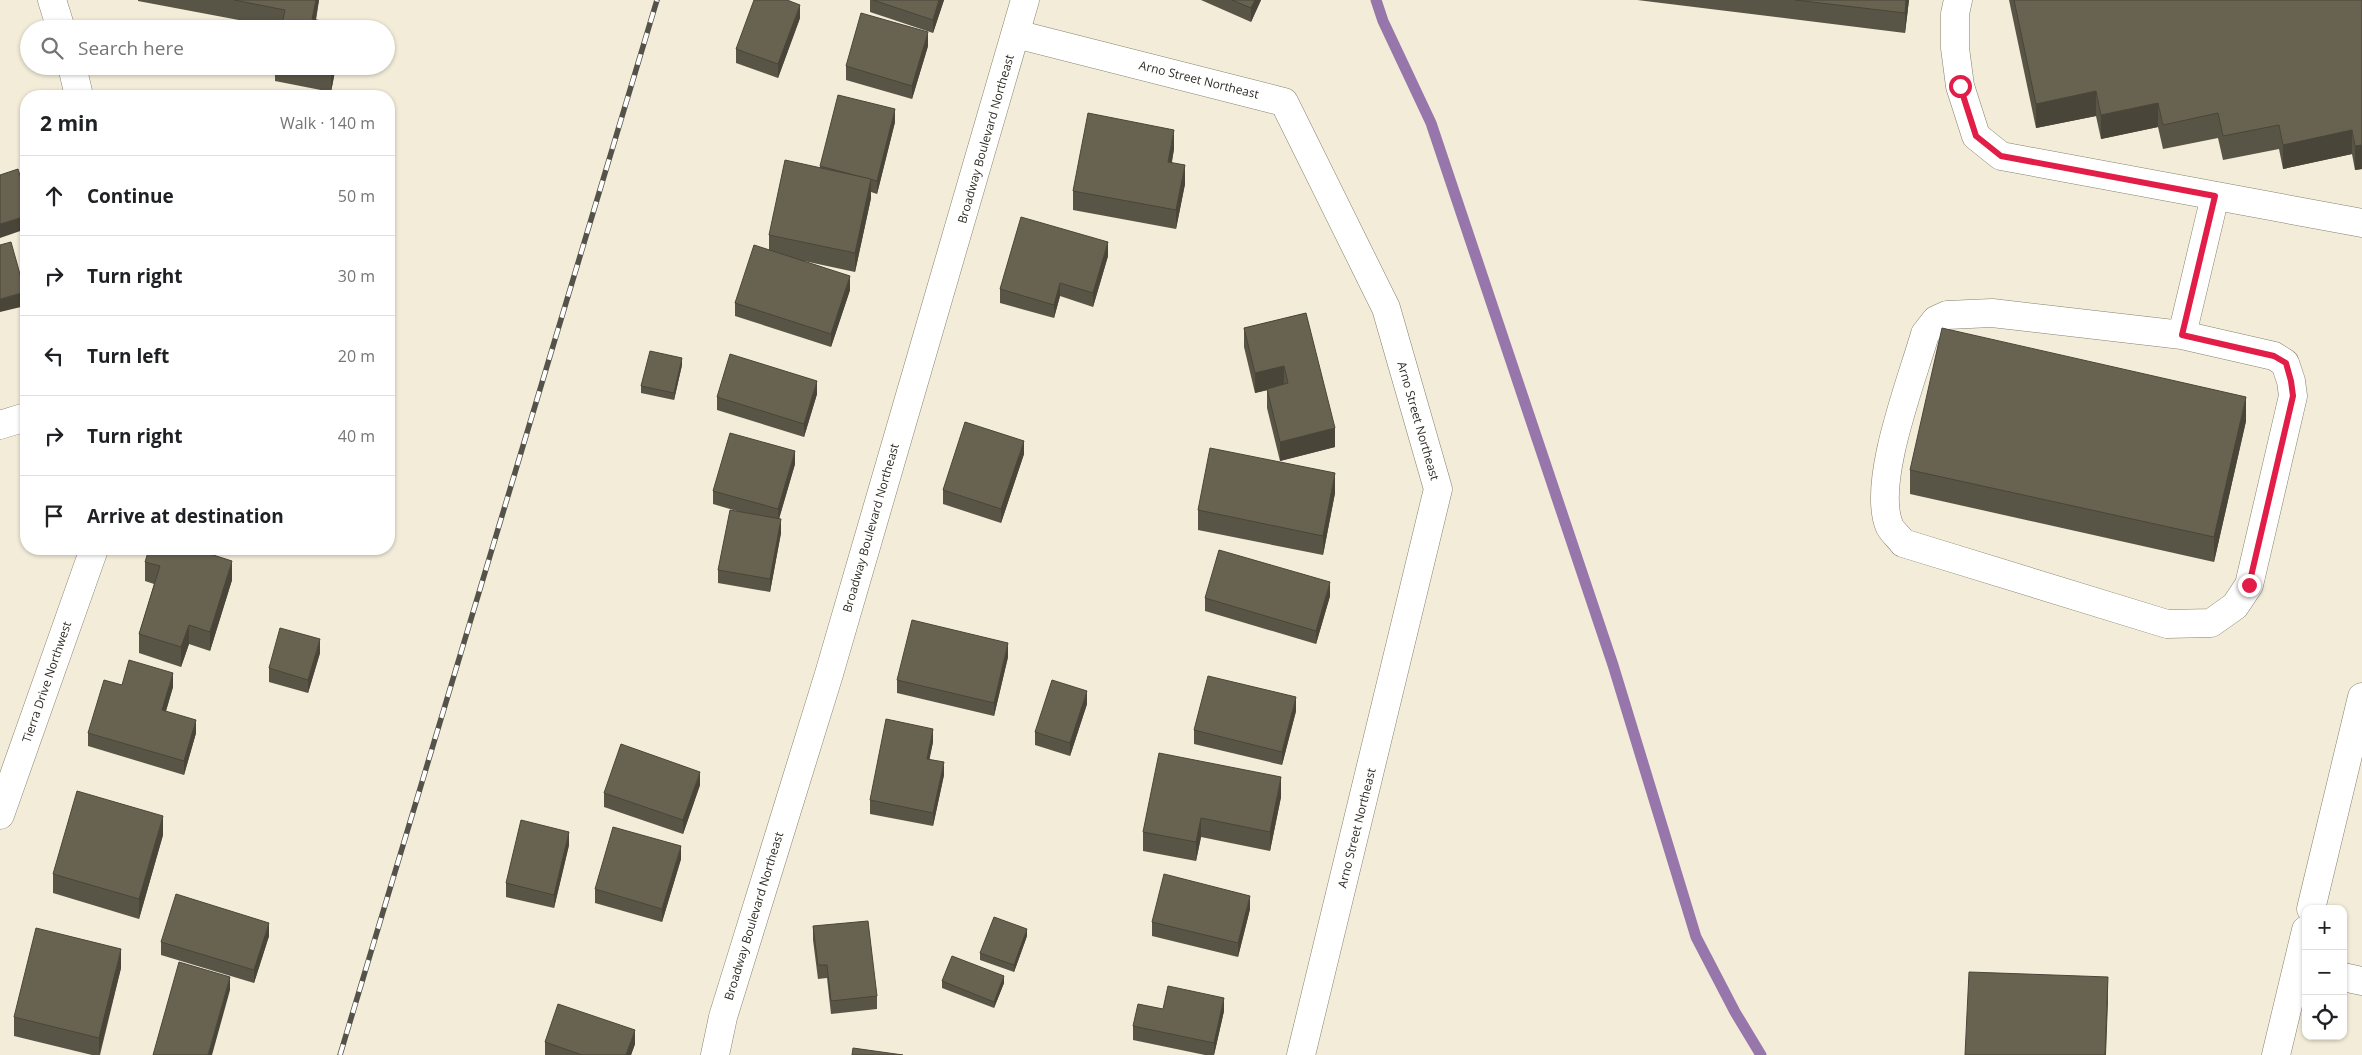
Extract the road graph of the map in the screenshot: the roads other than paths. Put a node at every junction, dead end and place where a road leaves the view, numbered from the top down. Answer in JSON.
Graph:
{"nodes":[{"id":1,"x":52,"y":0,"type":"edge"},
{"id":2,"x":1025,"y":0,"type":"edge"},
{"id":3,"x":1958,"y":0,"type":"edge"},
{"id":4,"x":58,"y":20,"type":"edge"},
{"id":5,"x":1016,"y":34,"type":"junction"},
{"id":6,"x":74,"y":75,"type":"edge"},
{"id":7,"x":78,"y":90,"type":"edge"},
{"id":8,"x":2215,"y":196,"type":"junction"},
{"id":9,"x":2362,"y":223,"type":"edge"},
{"id":10,"x":2182,"y":335,"type":"junction"},
{"id":11,"x":20,"y":419,"type":"edge"},
{"id":12,"x":0,"y":425,"type":"edge"},
{"id":13,"x":92,"y":555,"type":"edge"},
{"id":14,"x":2362,"y":697,"type":"edge"},
{"id":15,"x":0,"y":815,"type":"edge"},
{"id":16,"x":2312,"y":905,"type":"edge"},
{"id":17,"x":2303,"y":950,"type":"edge"},
{"id":18,"x":2301,"y":968,"type":"edge"},
{"id":19,"x":2347,"y":978,"type":"edge"},
{"id":20,"x":2362,"y":981,"type":"edge"},
{"id":21,"x":715,"y":1055,"type":"edge"},
{"id":22,"x":1301,"y":1055,"type":"edge"},
{"id":23,"x":2276,"y":1055,"type":"edge"}],
"edges":[{"from":1,"to":4,"type":"street"},
{"from":2,"to":5,"type":"street","name":"Broadway Boulevard Northeast"},
{"from":3,"to":8,"type":"street"},
{"from":5,"to":21,"type":"street","name":"Broadway Boulevard Northeast"},
{"from":5,"to":22,"type":"street","name":"Arno Street Northeast"},
{"from":6,"to":7,"type":"street"},
{"from":8,"to":9,"type":"street"},
{"from":8,"to":10,"type":"street"},
{"from":10,"to":10,"type":"street"},
{"from":11,"to":12,"type":"street"},
{"from":13,"to":15,"type":"street","name":"Tierra Drive Northwest"},
{"from":14,"to":16,"type":"street"},
{"from":17,"to":18,"type":"street"},
{"from":18,"to":23,"type":"street"},
{"from":19,"to":20,"type":"street"}]}
